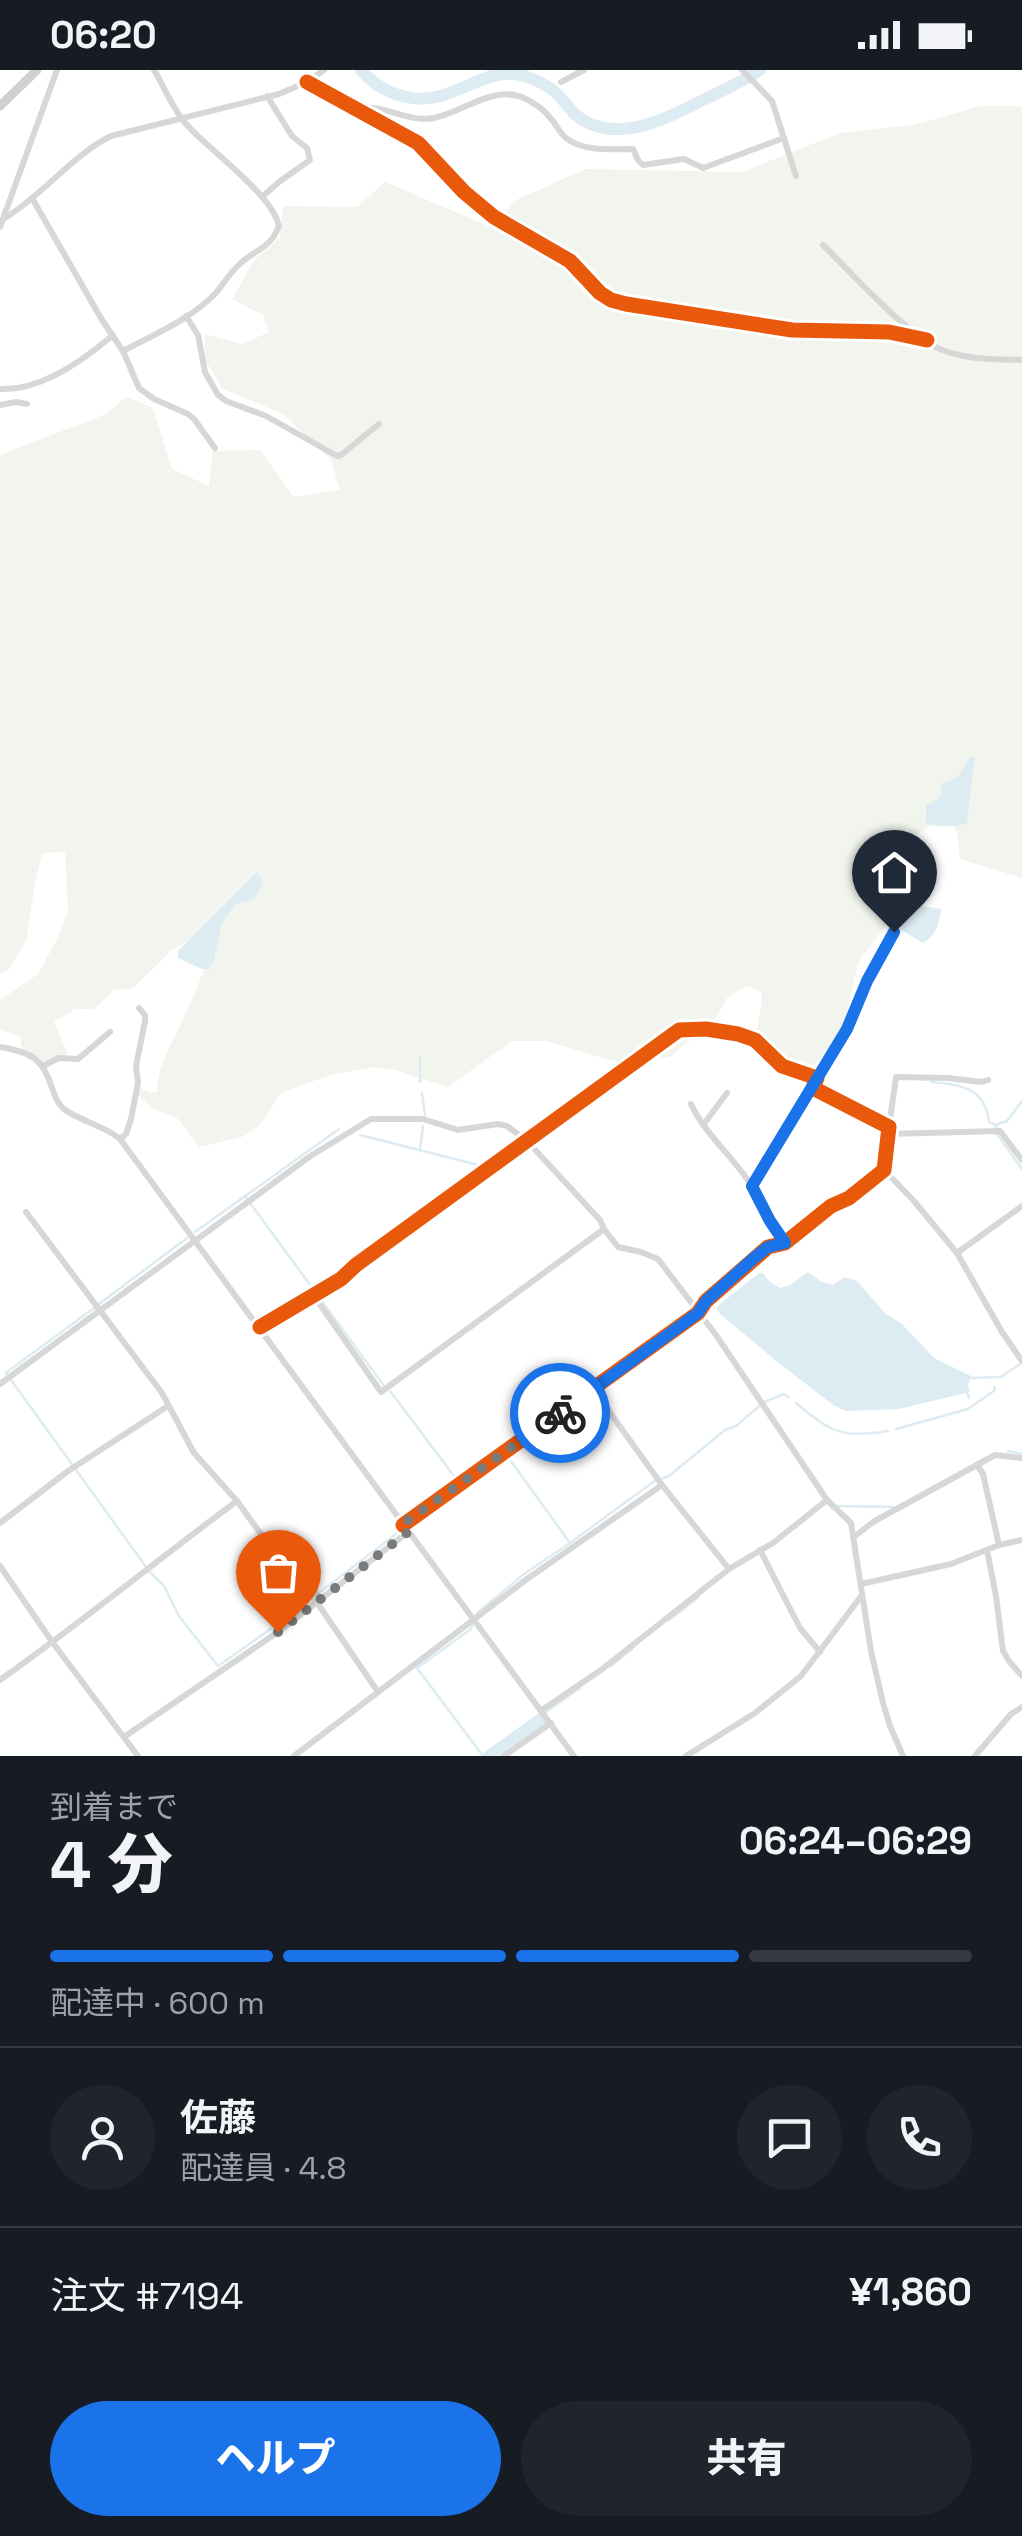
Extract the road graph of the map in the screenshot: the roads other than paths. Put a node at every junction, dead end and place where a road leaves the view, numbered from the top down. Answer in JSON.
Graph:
{"nodes":[{"id":1,"x":37,"y":70,"type":"edge"},
{"id":2,"x":57,"y":70,"type":"edge"},
{"id":3,"x":154,"y":70,"type":"edge"},
{"id":4,"x":324,"y":70,"type":"edge"},
{"id":5,"x":584,"y":70,"type":"edge"},
{"id":6,"x":742,"y":70,"type":"edge"},
{"id":7,"x":308,"y":82,"type":"junction"},
{"id":8,"x":561,"y":82,"type":"dead end"},
{"id":9,"x":267,"y":96,"type":"junction"},
{"id":10,"x":0,"y":106,"type":"edge"},
{"id":11,"x":358,"y":109,"type":"junction"},
{"id":12,"x":180,"y":117,"type":"junction"},
{"id":13,"x":784,"y":138,"type":"junction"},
{"id":14,"x":796,"y":176,"type":"dead end"},
{"id":15,"x":262,"y":197,"type":"junction"},
{"id":16,"x":32,"y":198,"type":"junction"},
{"id":17,"x":5,"y":218,"type":"junction"},
{"id":18,"x":0,"y":228,"type":"edge"},
{"id":19,"x":823,"y":244,"type":"dead end"},
{"id":20,"x":186,"y":316,"type":"junction"},
{"id":21,"x":113,"y":335,"type":"junction"},
{"id":22,"x":927,"y":340,"type":"junction"},
{"id":23,"x":123,"y":350,"type":"junction"},
{"id":24,"x":1022,"y":360,"type":"edge"},
{"id":25,"x":0,"y":389,"type":"edge"},
{"id":26,"x":27,"y":404,"type":"dead end"},
{"id":27,"x":0,"y":405,"type":"edge"},
{"id":28,"x":379,"y":424,"type":"dead end"},
{"id":29,"x":214,"y":448,"type":"dead end"},
{"id":30,"x":894,"y":932,"type":"dead end"},
{"id":31,"x":139,"y":1008,"type":"dead end"},
{"id":32,"x":110,"y":1032,"type":"dead end"},
{"id":33,"x":0,"y":1047,"type":"edge"},
{"id":34,"x":43,"y":1066,"type":"junction"},
{"id":35,"x":817,"y":1078,"type":"junction"},
{"id":36,"x":988,"y":1080,"type":"dead end"},
{"id":37,"x":813,"y":1088,"type":"junction"},
{"id":38,"x":728,"y":1093,"type":"dead end"},
{"id":39,"x":690,"y":1104,"type":"dead end"},
{"id":40,"x":703,"y":1124,"type":"junction"},
{"id":41,"x":888,"y":1131,"type":"junction"},
{"id":42,"x":120,"y":1139,"type":"junction"},
{"id":43,"x":527,"y":1141,"type":"junction"},
{"id":44,"x":1022,"y":1160,"type":"edge"},
{"id":45,"x":884,"y":1170,"type":"junction"},
{"id":46,"x":752,"y":1186,"type":"junction"},
{"id":47,"x":1022,"y":1206,"type":"edge"},
{"id":48,"x":26,"y":1212,"type":"dead end"},
{"id":49,"x":604,"y":1230,"type":"junction"},
{"id":50,"x":195,"y":1240,"type":"junction"},
{"id":51,"x":785,"y":1243,"type":"junction"},
{"id":52,"x":957,"y":1253,"type":"junction"},
{"id":53,"x":314,"y":1296,"type":"junction"},
{"id":54,"x":100,"y":1312,"type":"junction"},
{"id":55,"x":698,"y":1313,"type":"junction"},
{"id":56,"x":260,"y":1327,"type":"junction"},
{"id":57,"x":1021,"y":1358,"type":"edge"},
{"id":58,"x":0,"y":1384,"type":"edge"},
{"id":59,"x":593,"y":1389,"type":"junction"},
{"id":60,"x":168,"y":1406,"type":"junction"},
{"id":61,"x":1022,"y":1458,"type":"edge"},
{"id":62,"x":978,"y":1467,"type":"junction"},
{"id":63,"x":662,"y":1485,"type":"junction"},
{"id":64,"x":827,"y":1500,"type":"junction"},
{"id":65,"x":237,"y":1501,"type":"junction"},
{"id":66,"x":0,"y":1523,"type":"edge"},
{"id":67,"x":406,"y":1528,"type":"junction"},
{"id":68,"x":854,"y":1537,"type":"junction"},
{"id":69,"x":1022,"y":1540,"type":"edge"},
{"id":70,"x":998,"y":1545,"type":"junction"},
{"id":71,"x":986,"y":1550,"type":"junction"},
{"id":72,"x":761,"y":1552,"type":"junction"},
{"id":73,"x":0,"y":1566,"type":"edge"},
{"id":74,"x":729,"y":1569,"type":"junction"},
{"id":75,"x":861,"y":1584,"type":"junction"},
{"id":76,"x":862,"y":1596,"type":"junction"},
{"id":77,"x":318,"y":1599,"type":"junction"},
{"id":78,"x":473,"y":1622,"type":"junction"},
{"id":79,"x":53,"y":1643,"type":"junction"},
{"id":80,"x":820,"y":1652,"type":"junction"},
{"id":81,"x":1022,"y":1676,"type":"edge"},
{"id":82,"x":0,"y":1680,"type":"edge"},
{"id":83,"x":378,"y":1692,"type":"junction"},
{"id":84,"x":1022,"y":1707,"type":"edge"},
{"id":85,"x":546,"y":1716,"type":"junction"},
{"id":86,"x":124,"y":1738,"type":"junction"},
{"id":87,"x":688,"y":1755,"type":"edge"},
{"id":88,"x":138,"y":1756,"type":"edge"},
{"id":89,"x":294,"y":1756,"type":"edge"},
{"id":90,"x":504,"y":1756,"type":"edge"},
{"id":91,"x":574,"y":1756,"type":"edge"},
{"id":92,"x":903,"y":1756,"type":"edge"},
{"id":93,"x":975,"y":1756,"type":"edge"}],
"edges":[{"from":1,"to":10,"type":"main road"},
{"from":2,"to":17,"type":"street"},
{"from":3,"to":12,"type":"street"},
{"from":4,"to":7,"type":"street"},
{"from":5,"to":8,"type":"street"},
{"from":6,"to":13,"type":"street"},
{"from":7,"to":9,"type":"street"},
{"from":7,"to":11,"type":"street"},
{"from":9,"to":12,"type":"street"},
{"from":9,"to":15,"type":"street"},
{"from":11,"to":13,"type":"street"},
{"from":11,"to":22,"type":"street"},
{"from":12,"to":15,"type":"street"},
{"from":12,"to":16,"type":"street"},
{"from":13,"to":14,"type":"street"},
{"from":15,"to":20,"type":"street"},
{"from":16,"to":17,"type":"street"},
{"from":16,"to":21,"type":"street"},
{"from":17,"to":18,"type":"street"},
{"from":19,"to":22,"type":"street"},
{"from":20,"to":23,"type":"street"},
{"from":20,"to":28,"type":"street"},
{"from":21,"to":23,"type":"street"},
{"from":21,"to":25,"type":"street"},
{"from":22,"to":24,"type":"street"},
{"from":23,"to":29,"type":"street"},
{"from":26,"to":27,"type":"street"},
{"from":30,"to":35,"type":"street"},
{"from":31,"to":42,"type":"street"},
{"from":32,"to":34,"type":"street"},
{"from":33,"to":34,"type":"street"},
{"from":34,"to":42,"type":"street"},
{"from":35,"to":37,"type":"street"},
{"from":35,"to":43,"type":"street"},
{"from":36,"to":41,"type":"street"},
{"from":37,"to":41,"type":"street"},
{"from":37,"to":46,"type":"street"},
{"from":38,"to":40,"type":"street"},
{"from":39,"to":40,"type":"street"},
{"from":40,"to":46,"type":"street"},
{"from":41,"to":44,"type":"street"},
{"from":41,"to":45,"type":"street"},
{"from":42,"to":50,"type":"street"},
{"from":43,"to":49,"type":"street"},
{"from":43,"to":50,"type":"street"},
{"from":43,"to":53,"type":"street"},
{"from":45,"to":51,"type":"street"},
{"from":45,"to":52,"type":"street"},
{"from":46,"to":51,"type":"street"},
{"from":47,"to":52,"type":"street"},
{"from":48,"to":54,"type":"street"},
{"from":49,"to":53,"type":"street"},
{"from":49,"to":55,"type":"street"},
{"from":50,"to":54,"type":"street"},
{"from":50,"to":56,"type":"street"},
{"from":51,"to":55,"type":"street"},
{"from":52,"to":57,"type":"street"},
{"from":53,"to":56,"type":"street"},
{"from":54,"to":58,"type":"street"},
{"from":54,"to":60,"type":"street"},
{"from":55,"to":59,"type":"street"},
{"from":55,"to":64,"type":"street"},
{"from":56,"to":67,"type":"street"},
{"from":59,"to":63,"type":"street"},
{"from":59,"to":67,"type":"street"},
{"from":60,"to":65,"type":"street"},
{"from":60,"to":66,"type":"street"},
{"from":61,"to":62,"type":"street"},
{"from":62,"to":68,"type":"street"},
{"from":62,"to":70,"type":"street"},
{"from":63,"to":74,"type":"street"},
{"from":63,"to":78,"type":"street"},
{"from":64,"to":68,"type":"street"},
{"from":64,"to":72,"type":"street"},
{"from":65,"to":77,"type":"street"},
{"from":65,"to":79,"type":"street"},
{"from":67,"to":77,"type":"street"},
{"from":67,"to":78,"type":"street"},
{"from":68,"to":75,"type":"street"},
{"from":69,"to":70,"type":"street"},
{"from":70,"to":71,"type":"street"},
{"from":71,"to":75,"type":"street"},
{"from":71,"to":81,"type":"street"},
{"from":72,"to":74,"type":"street"},
{"from":72,"to":80,"type":"street"},
{"from":73,"to":79,"type":"street"},
{"from":74,"to":85,"type":"street"},
{"from":75,"to":76,"type":"street"},
{"from":76,"to":80,"type":"street"},
{"from":76,"to":92,"type":"street"},
{"from":77,"to":83,"type":"street"},
{"from":77,"to":86,"type":"street"},
{"from":78,"to":83,"type":"street"},
{"from":78,"to":85,"type":"street"},
{"from":79,"to":82,"type":"street"},
{"from":79,"to":86,"type":"street"},
{"from":80,"to":87,"type":"street"},
{"from":83,"to":89,"type":"street"},
{"from":84,"to":93,"type":"street"},
{"from":85,"to":90,"type":"street"},
{"from":85,"to":91,"type":"street"},
{"from":86,"to":88,"type":"street"}]}
